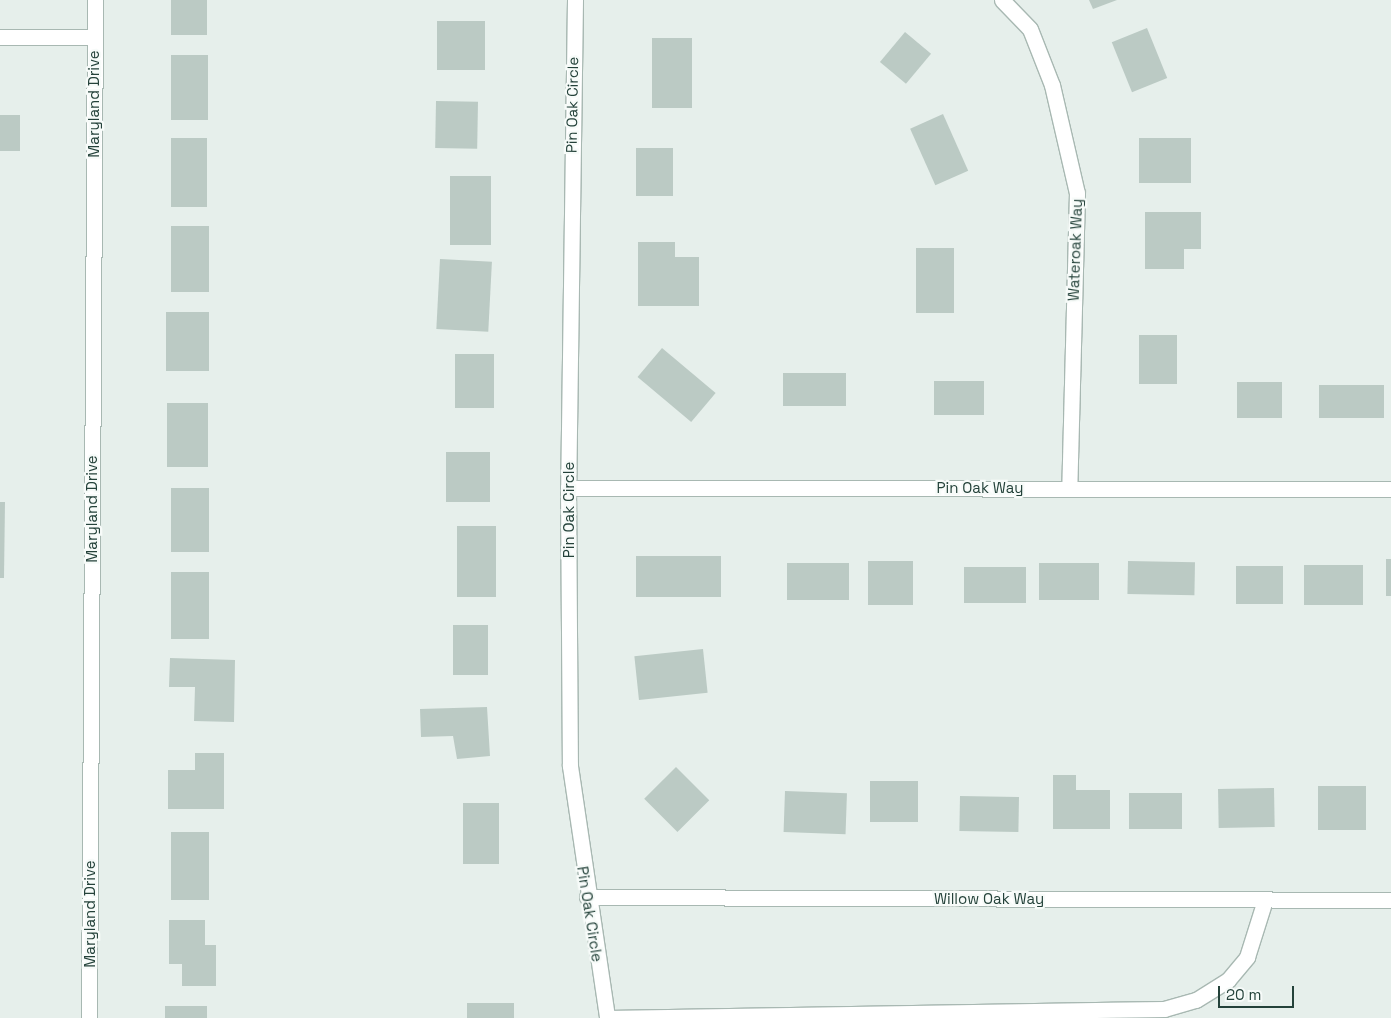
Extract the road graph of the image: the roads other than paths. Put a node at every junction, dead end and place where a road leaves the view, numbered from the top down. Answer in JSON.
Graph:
{"nodes":[{"id":1,"x":95,"y":0,"type":"edge"},
{"id":2,"x":575,"y":0,"type":"edge"},
{"id":3,"x":1002,"y":0,"type":"edge"},
{"id":4,"x":0,"y":37,"type":"edge"},
{"id":5,"x":95,"y":37,"type":"junction"},
{"id":6,"x":568,"y":488,"type":"junction"},
{"id":7,"x":1069,"y":488,"type":"junction"},
{"id":8,"x":1391,"y":489,"type":"edge"},
{"id":9,"x":587,"y":897,"type":"junction"},
{"id":10,"x":1265,"y":900,"type":"junction"},
{"id":11,"x":1391,"y":900,"type":"edge"},
{"id":12,"x":89,"y":1018,"type":"edge"},
{"id":13,"x":607,"y":1018,"type":"edge"}],
"edges":[{"from":1,"to":5,"type":"street","name":"Maryland Drive"},
{"from":2,"to":6,"type":"street","name":"Pin Oak Circle"},
{"from":3,"to":7,"type":"street","name":"Wateroak Way"},
{"from":4,"to":5,"type":"street"},
{"from":5,"to":12,"type":"street","name":"Maryland Drive"},
{"from":6,"to":7,"type":"street","name":"Pin Oak Way"},
{"from":6,"to":9,"type":"street","name":"Pin Oak Circle"},
{"from":7,"to":8,"type":"street","name":"Pin Oak Way"},
{"from":9,"to":10,"type":"street","name":"Willow Oak Way"},
{"from":9,"to":13,"type":"street","name":"Pin Oak Circle"},
{"from":10,"to":11,"type":"street","name":"Willow Oak Way"},
{"from":10,"to":13,"type":"street"}]}
